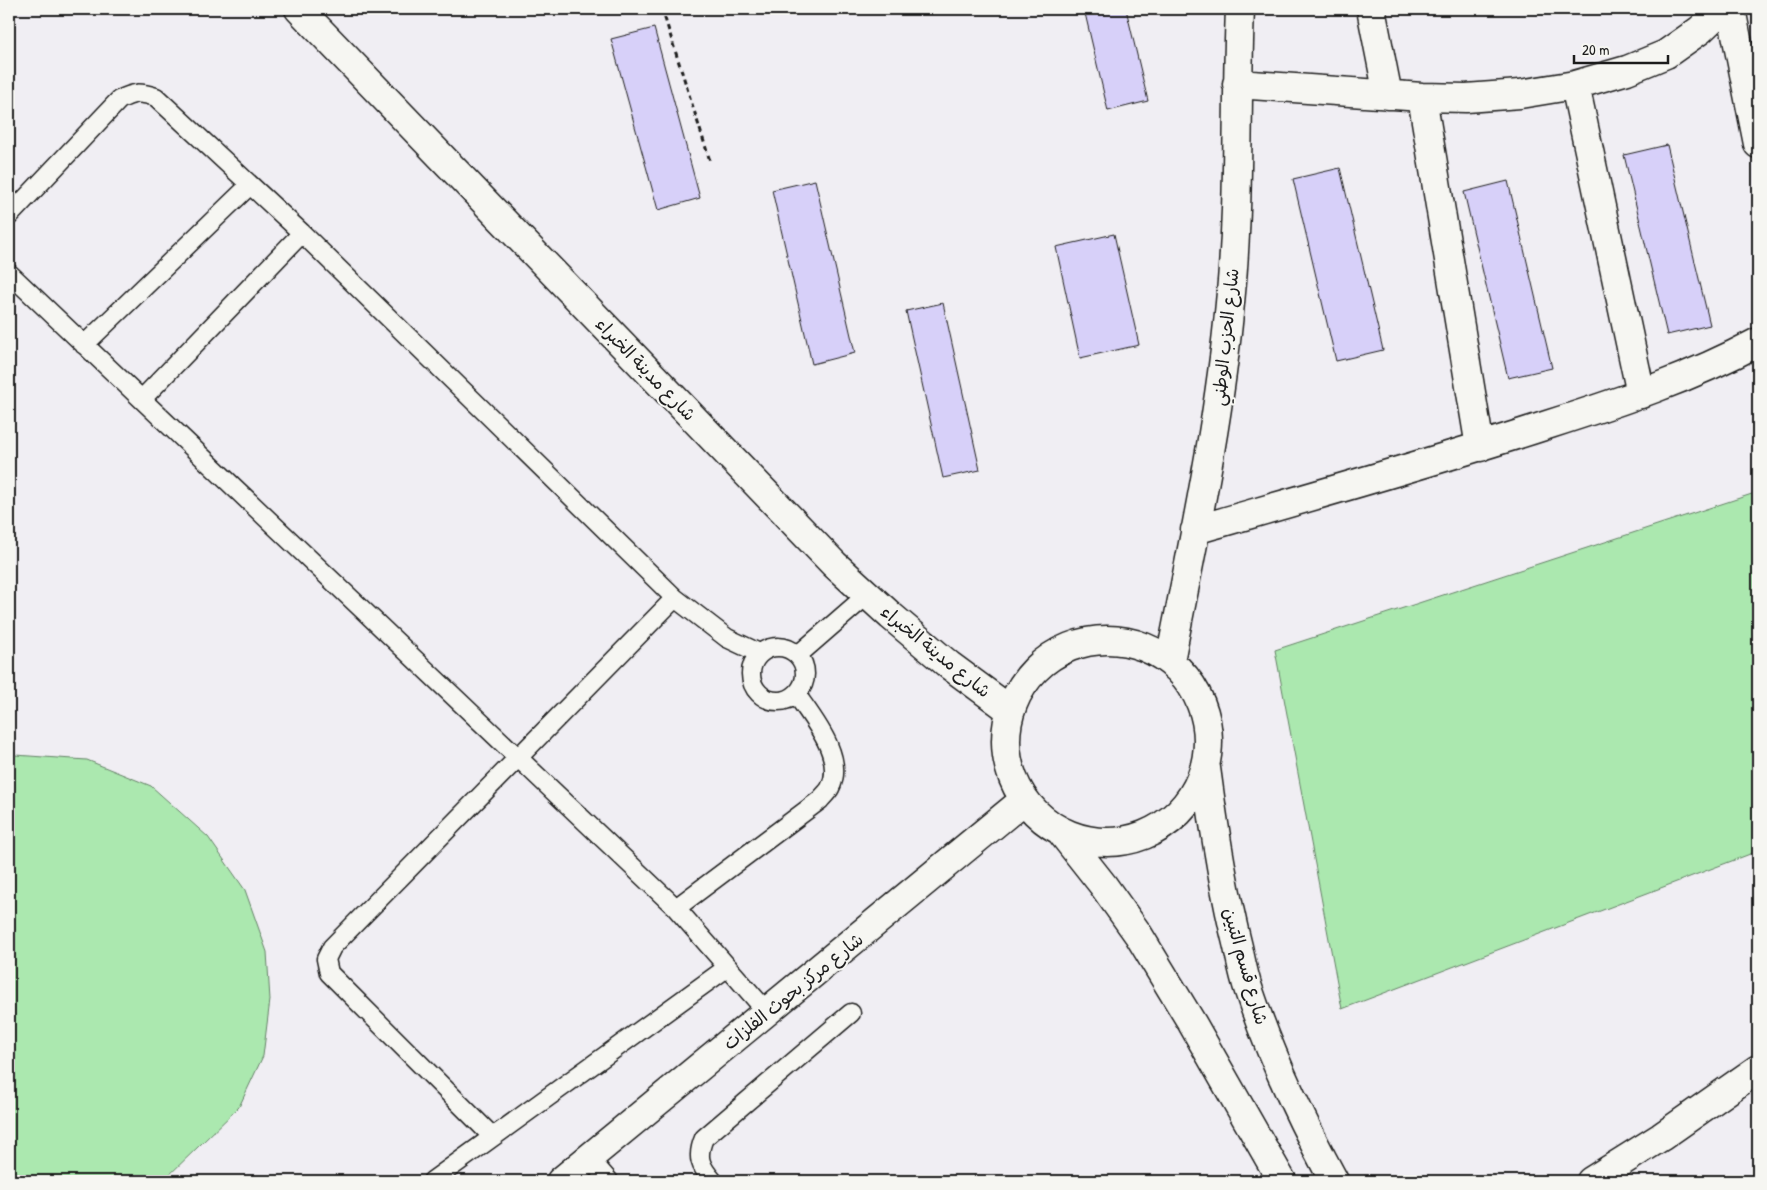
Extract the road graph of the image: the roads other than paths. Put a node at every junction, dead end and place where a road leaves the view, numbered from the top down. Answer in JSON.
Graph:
{"nodes":[{"id":1,"x":299,"y":9,"type":"edge"},
{"id":2,"x":1240,"y":9,"type":"edge"},
{"id":3,"x":1372,"y":9,"type":"edge"},
{"id":4,"x":1722,"y":9,"type":"edge"},
{"id":5,"x":1731,"y":9,"type":"edge"},
{"id":6,"x":1237,"y":84,"type":"junction"},
{"id":7,"x":1575,"y":84,"type":"junction"},
{"id":8,"x":1388,"y":95,"type":"junction"},
{"id":9,"x":1422,"y":97,"type":"junction"},
{"id":10,"x":1758,"y":144,"type":"edge"},
{"id":11,"x":250,"y":185,"type":"junction"},
{"id":12,"x":9,"y":216,"type":"edge"},
{"id":13,"x":302,"y":234,"type":"junction"},
{"id":14,"x":9,"y":273,"type":"edge"},
{"id":15,"x":1758,"y":342,"type":"edge"},
{"id":16,"x":84,"y":344,"type":"junction"},
{"id":17,"x":1641,"y":394,"type":"junction"},
{"id":18,"x":142,"y":399,"type":"junction"},
{"id":19,"x":1480,"y":447,"type":"junction"},
{"id":20,"x":1195,"y":530,"type":"junction"},
{"id":21,"x":867,"y":595,"type":"junction"},
{"id":22,"x":675,"y":598,"type":"junction"},
{"id":23,"x":759,"y":653,"type":"junction"},
{"id":24,"x":798,"y":655,"type":"junction"},
{"id":25,"x":1170,"y":661,"type":"junction"},
{"id":26,"x":796,"y":694,"type":"junction"},
{"id":27,"x":1010,"y":710,"type":"junction"},
{"id":28,"x":518,"y":757,"type":"junction"},
{"id":29,"x":1206,"y":768,"type":"junction"},
{"id":30,"x":1024,"y":800,"type":"junction"},
{"id":31,"x":1062,"y":833,"type":"junction"},
{"id":32,"x":676,"y":908,"type":"junction"},
{"id":33,"x":728,"y":967,"type":"junction"},
{"id":34,"x":767,"y":1012,"type":"junction"},
{"id":35,"x":851,"y":1013,"type":"dead end"},
{"id":36,"x":1758,"y":1069,"type":"edge"},
{"id":37,"x":493,"y":1137,"type":"junction"},
{"id":38,"x":589,"y":1158,"type":"junction"},
{"id":39,"x":432,"y":1181,"type":"edge"},
{"id":40,"x":561,"y":1181,"type":"edge"},
{"id":41,"x":608,"y":1181,"type":"edge"},
{"id":42,"x":713,"y":1181,"type":"edge"},
{"id":43,"x":1282,"y":1181,"type":"edge"},
{"id":44,"x":1334,"y":1181,"type":"edge"},
{"id":45,"x":1591,"y":1181,"type":"edge"}],
"edges":[{"from":1,"to":21,"type":"street","name":"شارع مدينة الخبراء"},
{"from":2,"to":6,"type":"street","name":"شارع الحزب الوطني"},
{"from":3,"to":8,"type":"street"},
{"from":4,"to":7,"type":"street"},
{"from":5,"to":10,"type":"street"},
{"from":6,"to":8,"type":"street"},
{"from":6,"to":20,"type":"street","name":"شارع الحزب الوطني"},
{"from":7,"to":9,"type":"street"},
{"from":7,"to":17,"type":"street"},
{"from":8,"to":9,"type":"street"},
{"from":9,"to":19,"type":"street"},
{"from":11,"to":12,"type":"lane"},
{"from":11,"to":13,"type":"lane"},
{"from":11,"to":16,"type":"lane"},
{"from":13,"to":18,"type":"lane"},
{"from":13,"to":22,"type":"lane"},
{"from":14,"to":16,"type":"lane"},
{"from":15,"to":17,"type":"street"},
{"from":16,"to":18,"type":"lane"},
{"from":17,"to":19,"type":"street"},
{"from":18,"to":28,"type":"lane"},
{"from":19,"to":20,"type":"street"},
{"from":20,"to":25,"type":"street","name":"شارع الحزب الوطني"},
{"from":21,"to":24,"type":"lane"},
{"from":21,"to":27,"type":"street","name":"شارع مدينة الخبراء"},
{"from":22,"to":23,"type":"lane"},
{"from":22,"to":28,"type":"lane"},
{"from":23,"to":24,"type":"lane"},
{"from":23,"to":26,"type":"lane"},
{"from":24,"to":26,"type":"lane"},
{"from":25,"to":27,"type":"street"},
{"from":25,"to":29,"type":"street"},
{"from":26,"to":32,"type":"lane"},
{"from":27,"to":30,"type":"street"},
{"from":28,"to":32,"type":"lane"},
{"from":28,"to":37,"type":"lane"},
{"from":29,"to":31,"type":"street"},
{"from":29,"to":44,"type":"street","name":"شارع قسم التبين"},
{"from":30,"to":31,"type":"street"},
{"from":30,"to":34,"type":"street","name":"شارع مركز بحوث الفلزات"},
{"from":31,"to":43,"type":"street"},
{"from":32,"to":33,"type":"lane"},
{"from":33,"to":34,"type":"lane"},
{"from":33,"to":37,"type":"lane"},
{"from":34,"to":38,"type":"street","name":"شارع مركز بحوث الفلزات"},
{"from":35,"to":42,"type":"lane"},
{"from":36,"to":45,"type":"street"},
{"from":37,"to":39,"type":"lane"},
{"from":38,"to":40,"type":"street","name":"شارع مركز بحوث الفلزات"},
{"from":38,"to":41,"type":"lane"}]}
